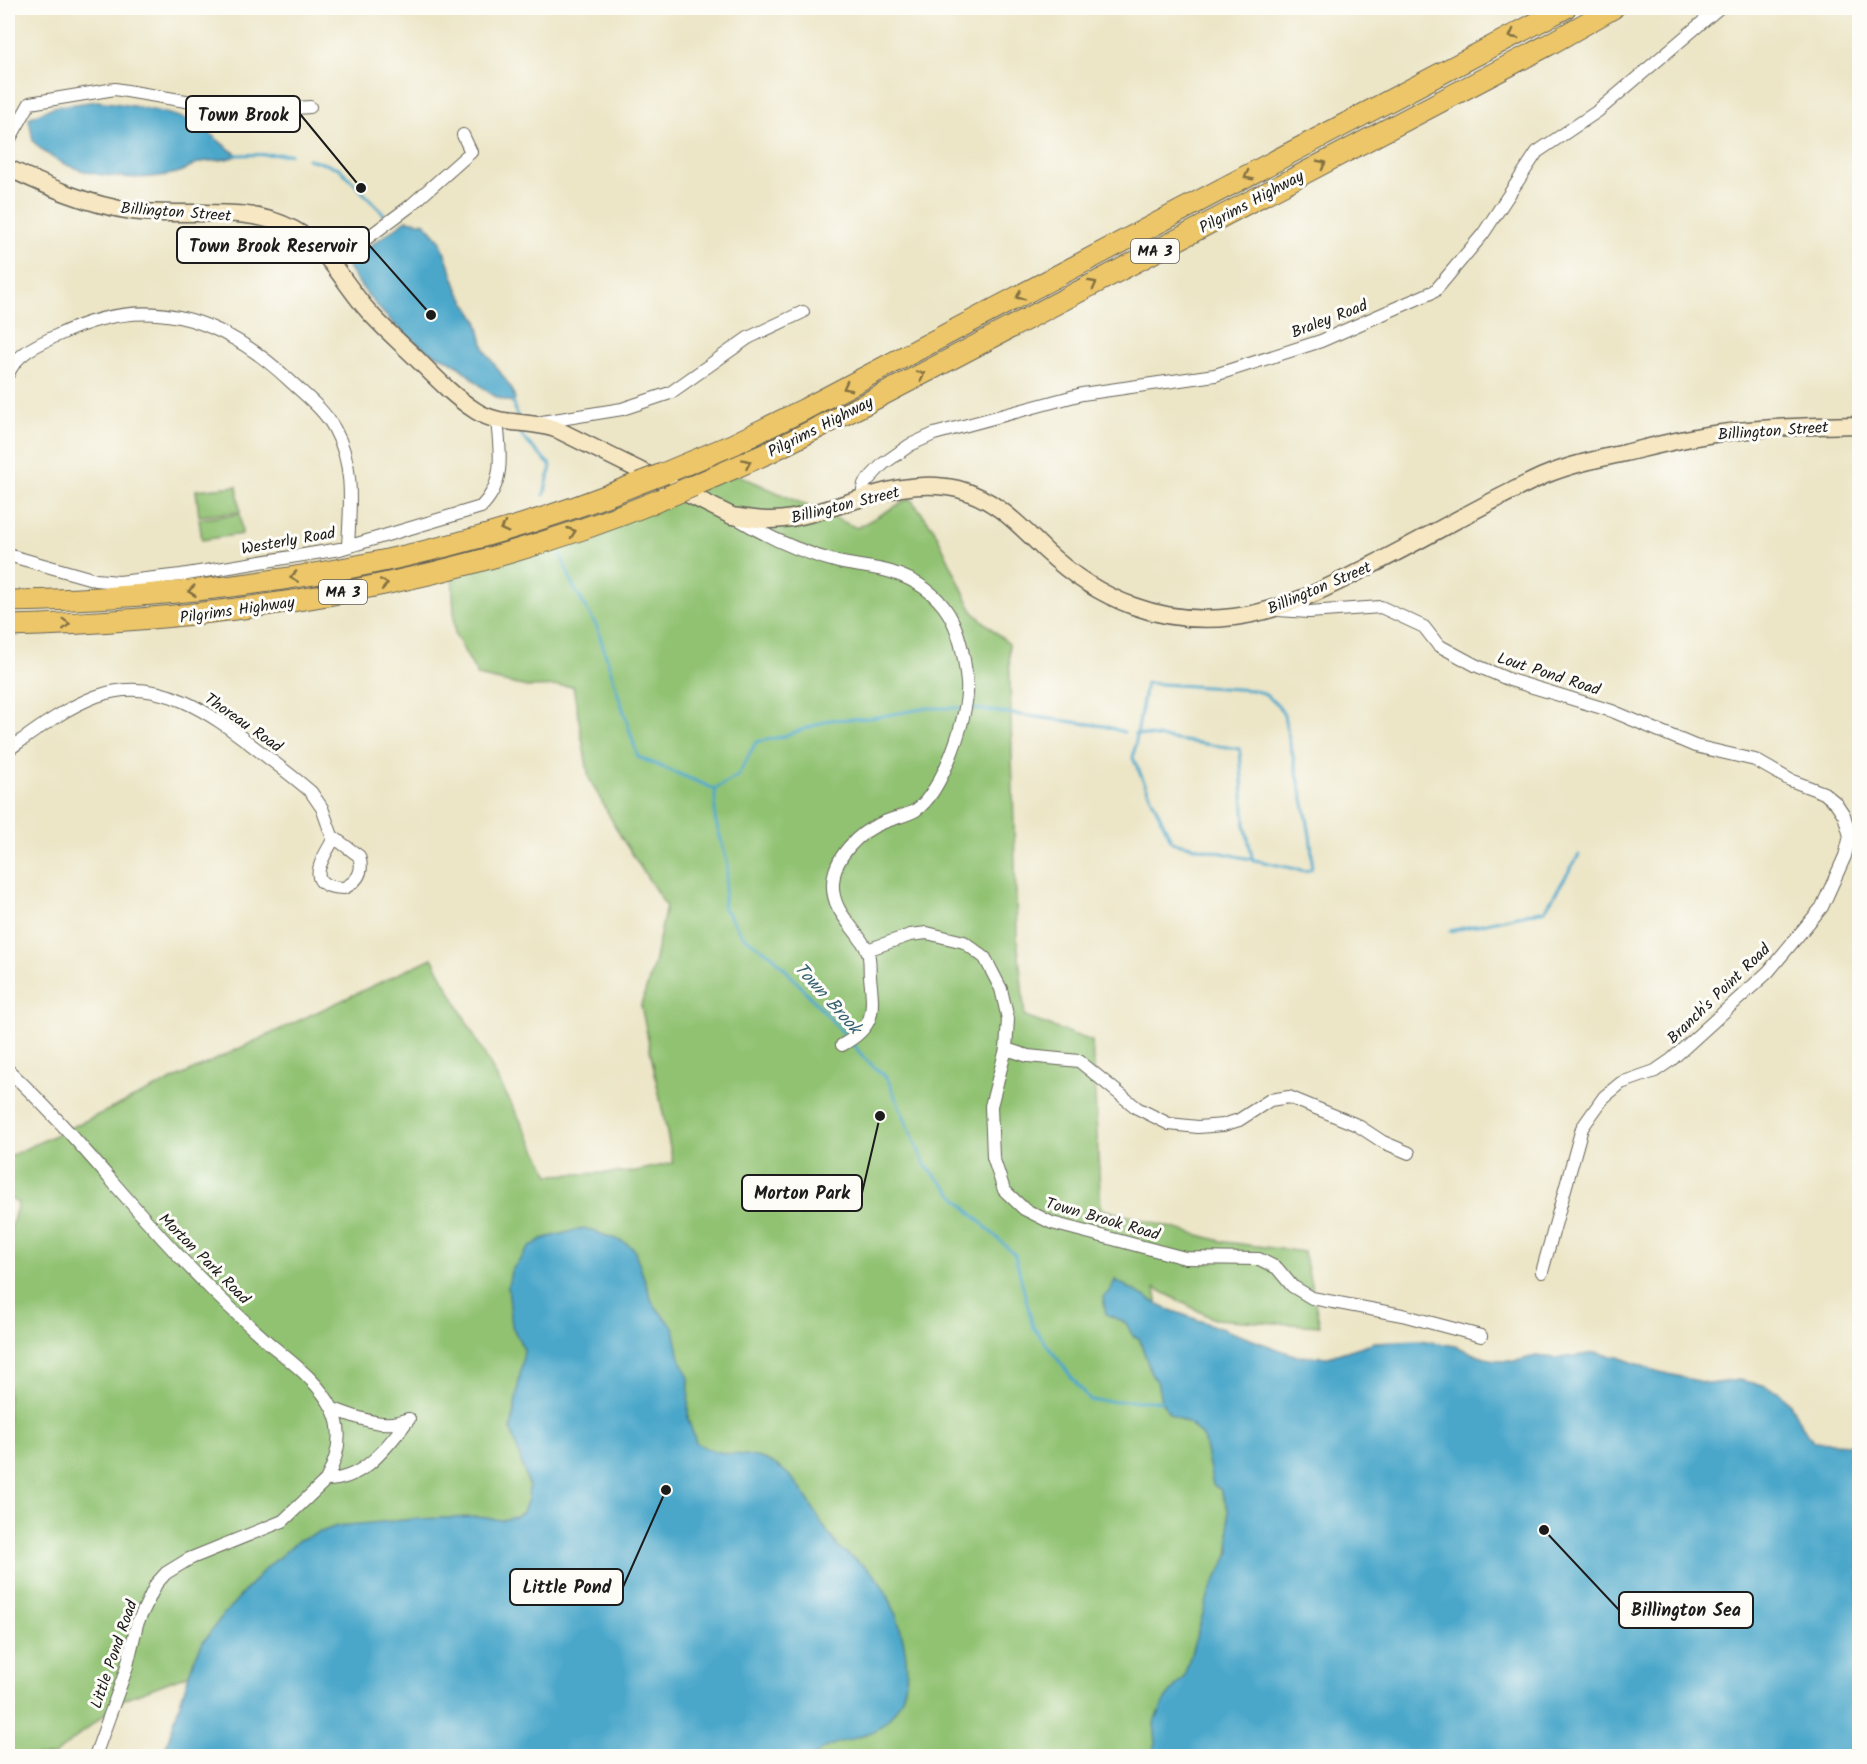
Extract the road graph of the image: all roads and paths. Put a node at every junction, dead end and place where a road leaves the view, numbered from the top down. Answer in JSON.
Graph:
{"nodes":[{"id":1,"x":1565,"y":8,"type":"edge"},
{"id":2,"x":1613,"y":8,"type":"edge"},
{"id":3,"x":1719,"y":8,"type":"edge"},
{"id":4,"x":310,"y":107,"type":"dead end"},
{"id":5,"x":463,"y":135,"type":"dead end"},
{"id":6,"x":8,"y":142,"type":"edge"},
{"id":7,"x":8,"y":168,"type":"edge"},
{"id":8,"x":332,"y":264,"type":"junction"},
{"id":9,"x":803,"y":312,"type":"dead end"},
{"id":10,"x":8,"y":374,"type":"edge"},
{"id":11,"x":501,"y":421,"type":"junction"},
{"id":12,"x":533,"y":422,"type":"junction"},
{"id":13,"x":1860,"y":425,"type":"edge"},
{"id":14,"x":862,"y":497,"type":"junction"},
{"id":15,"x":732,"y":516,"type":"junction"},
{"id":16,"x":348,"y":546,"type":"junction"},
{"id":17,"x":8,"y":555,"type":"edge"},
{"id":18,"x":8,"y":601,"type":"edge"},
{"id":19,"x":1271,"y":609,"type":"junction"},
{"id":20,"x":8,"y":626,"type":"edge"},
{"id":21,"x":8,"y":750,"type":"edge"},
{"id":22,"x":1755,"y":760,"type":"joint"},
{"id":23,"x":334,"y":838,"type":"dead end"},
{"id":24,"x":867,"y":950,"type":"junction"},
{"id":25,"x":842,"y":1045,"type":"dead end"},
{"id":26,"x":1005,"y":1049,"type":"junction"},
{"id":27,"x":8,"y":1071,"type":"edge"},
{"id":28,"x":1409,"y":1153,"type":"dead end"},
{"id":29,"x":1542,"y":1272,"type":"dead end"},
{"id":30,"x":1481,"y":1336,"type":"dead end"},
{"id":31,"x":333,"y":1409,"type":"junction"},
{"id":32,"x":326,"y":1480,"type":"junction"},
{"id":33,"x":95,"y":1756,"type":"edge"}],
"edges":[{"from":1,"to":18,"type":"highway","name":"Pilgrims Highway","number":"MA 3","one_way":true,"bridge":true},
{"from":20,"to":2,"type":"highway","name":"Pilgrims Highway","number":"MA 3","one_way":true,"bridge":true},
{"from":3,"to":14,"type":"street","name":"Braley Road"},
{"from":4,"to":6,"type":"street"},
{"from":5,"to":8,"type":"street"},
{"from":7,"to":8,"type":"street","name":"Billington Street"},
{"from":8,"to":11,"type":"street","name":"Billington Street"},
{"from":9,"to":12,"type":"street"},
{"from":10,"to":16,"type":"street"},
{"from":11,"to":12,"type":"street","name":"Billington Street"},
{"from":11,"to":16,"type":"street","name":"Westerly Road"},
{"from":12,"to":15,"type":"street","name":"Billington Street"},
{"from":13,"to":19,"type":"street","name":"Billington Street"},
{"from":14,"to":15,"type":"street","name":"Billington Street"},
{"from":14,"to":19,"type":"street","name":"Billington Street"},
{"from":15,"to":24,"type":"street"},
{"from":16,"to":17,"type":"street","name":"Westerly Road"},
{"from":19,"to":22,"type":"street","name":"Lout Pond Road"},
{"from":21,"to":23,"type":"street","name":"Thoreau Road"},
{"from":22,"to":29,"type":"street","name":"Branch's Point Road"},
{"from":24,"to":25,"type":"street"},
{"from":24,"to":26,"type":"street","name":"Town Brook Road"},
{"from":26,"to":28,"type":"street"},
{"from":26,"to":30,"type":"street","name":"Town Brook Road"},
{"from":27,"to":31,"type":"street","name":"Morton Park Road"},
{"from":31,"to":32,"type":"street","name":"Morton Park Road"},
{"from":31,"to":32,"type":"street","name":"Little Pond Road"},
{"from":32,"to":33,"type":"street","name":"Little Pond Road"}]}
